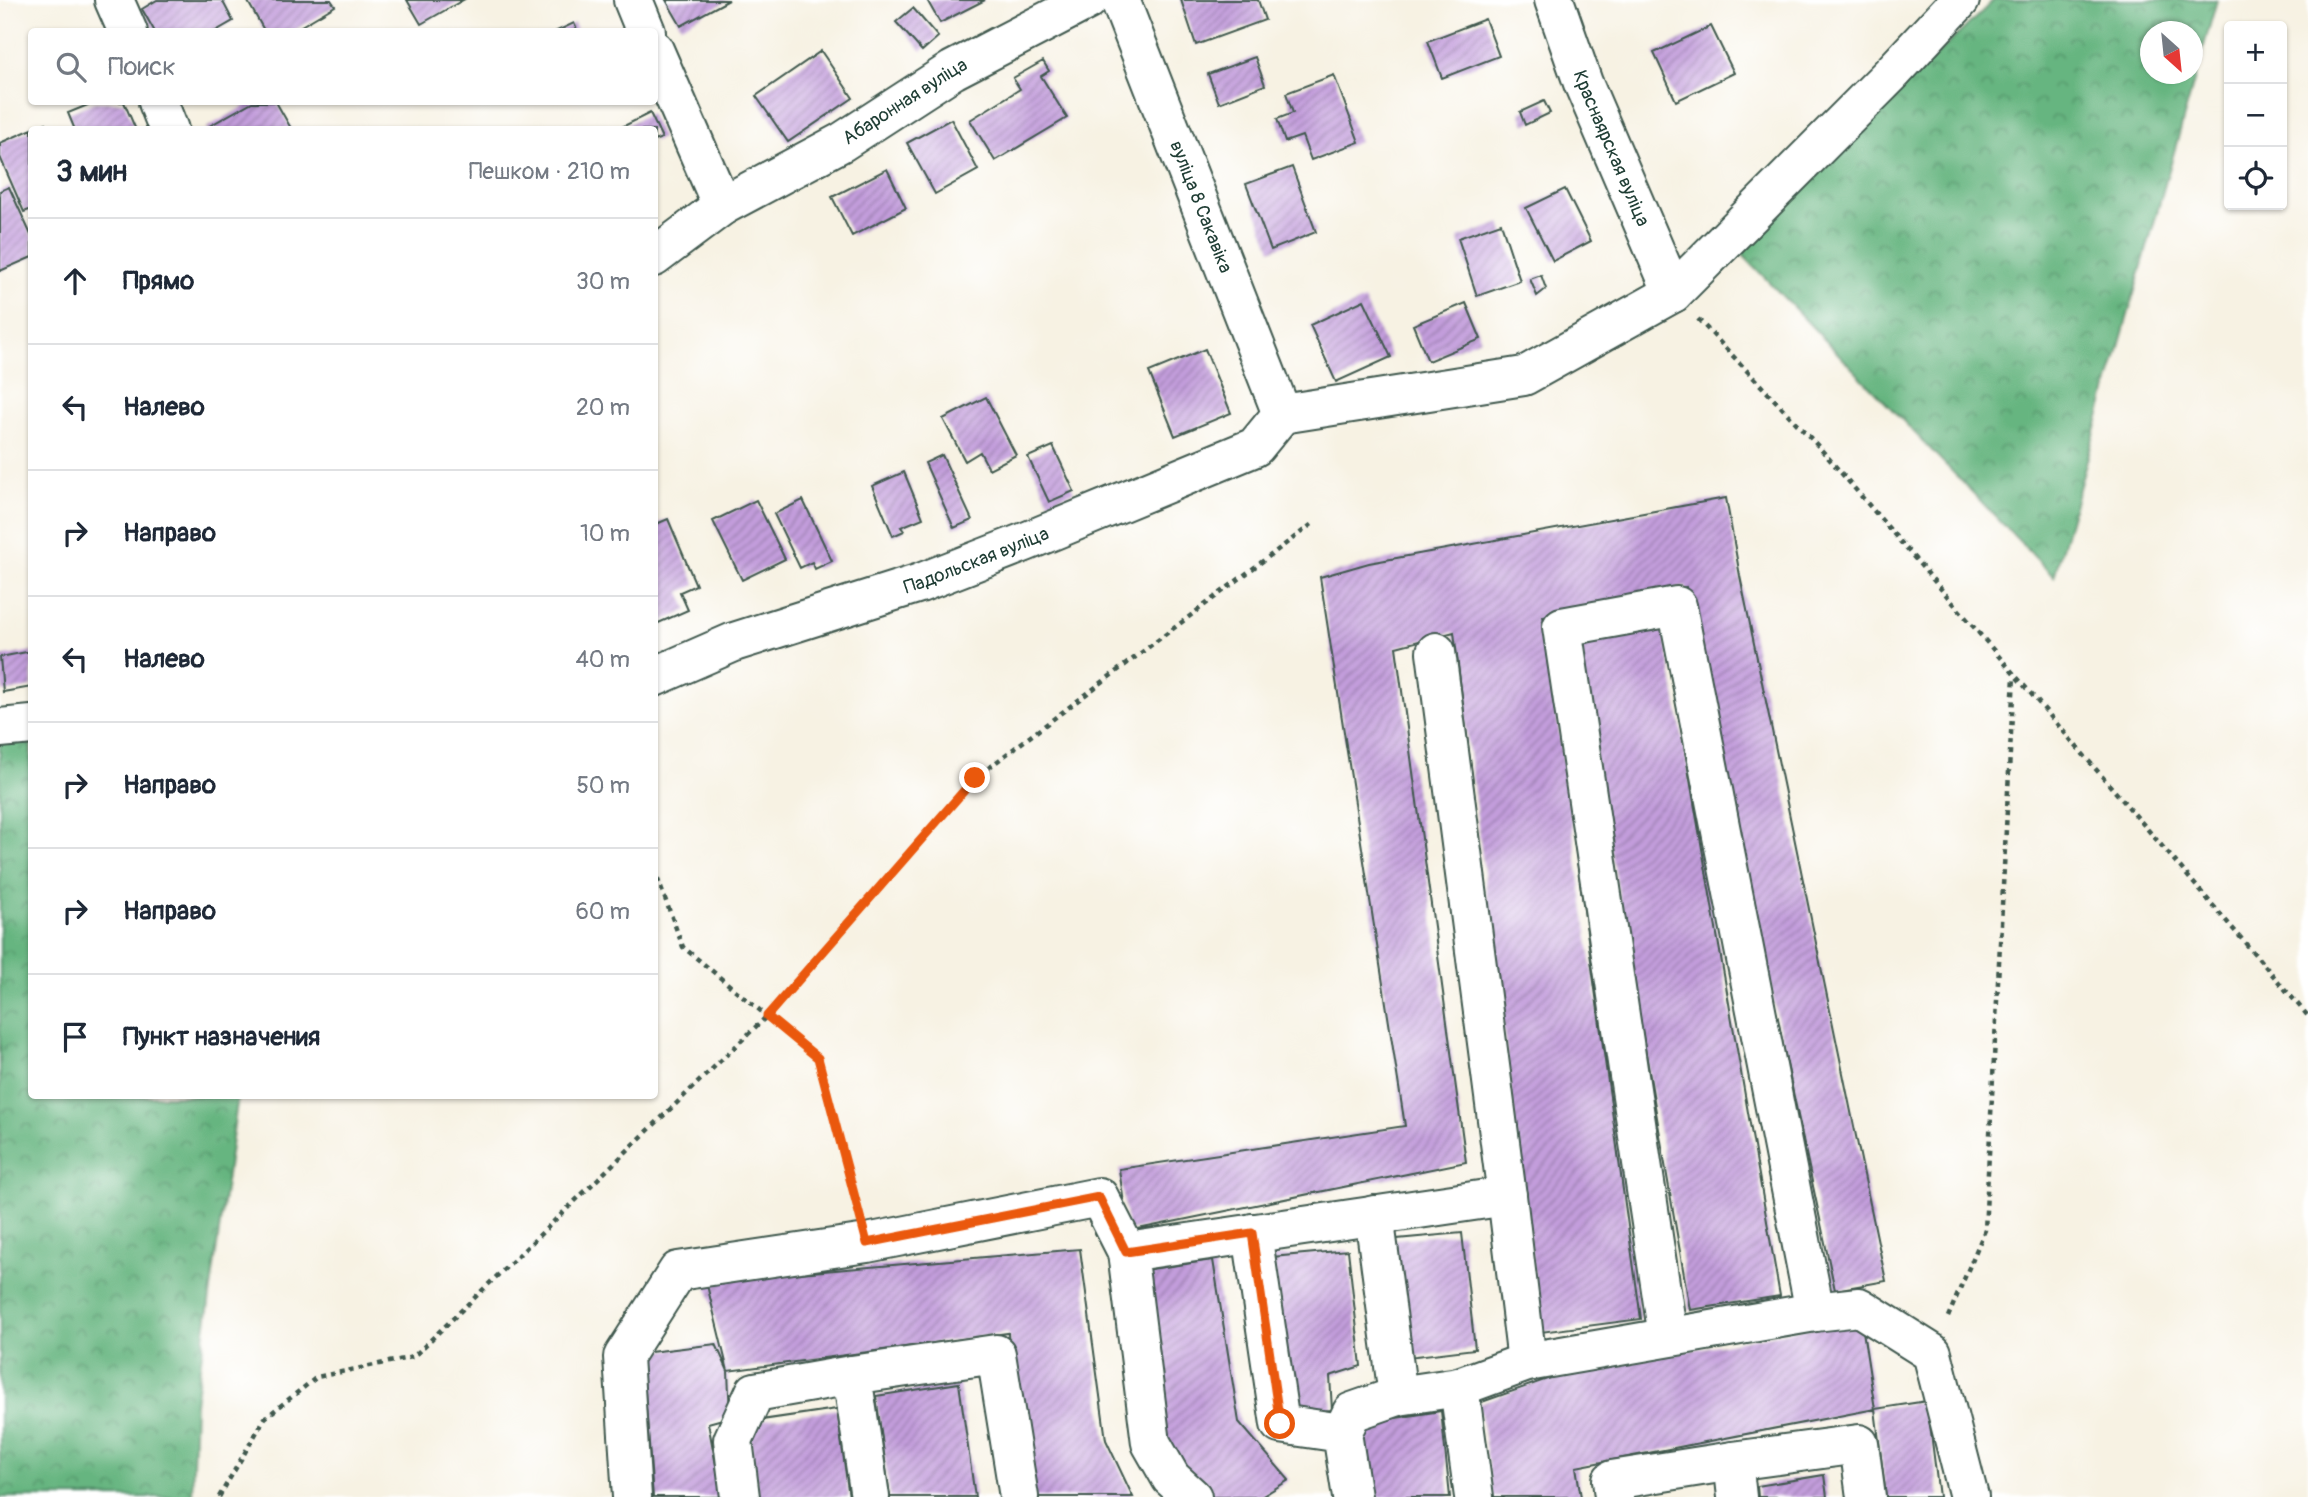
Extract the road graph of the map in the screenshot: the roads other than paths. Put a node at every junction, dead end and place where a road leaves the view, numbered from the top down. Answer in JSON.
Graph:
{"nodes":[{"id":1,"x":114,"y":0,"type":"edge"},
{"id":2,"x":633,"y":0,"type":"edge"},
{"id":3,"x":1088,"y":0,"type":"edge"},
{"id":4,"x":1120,"y":0,"type":"edge"},
{"id":5,"x":1554,"y":0,"type":"edge"},
{"id":6,"x":1961,"y":0,"type":"edge"},
{"id":7,"x":126,"y":28,"type":"edge"},
{"id":8,"x":644,"y":28,"type":"edge"},
{"id":9,"x":658,"y":59,"type":"edge"},
{"id":10,"x":159,"y":105,"type":"edge"},
{"id":11,"x":167,"y":126,"type":"edge"},
{"id":12,"x":722,"y":206,"type":"junction"},
{"id":13,"x":658,"y":254,"type":"edge"},
{"id":14,"x":1673,"y":293,"type":"junction"},
{"id":15,"x":1282,"y":414,"type":"junction"},
{"id":16,"x":1436,"y":652,"type":"dead end"},
{"id":17,"x":658,"y":675,"type":"edge"},
{"id":18,"x":28,"y":725,"type":"edge"},
{"id":19,"x":0,"y":727,"type":"edge"},
{"id":20,"x":1507,"y":1196,"type":"junction"},
{"id":21,"x":1374,"y":1215,"type":"junction"},
{"id":22,"x":1252,"y":1233,"type":"junction"},
{"id":23,"x":1126,"y":1252,"type":"junction"},
{"id":24,"x":1815,"y":1312,"type":"junction"},
{"id":25,"x":1668,"y":1337,"type":"junction"},
{"id":26,"x":1527,"y":1362,"type":"junction"},
{"id":27,"x":852,"y":1375,"type":"junction"},
{"id":28,"x":1459,"y":1387,"type":"junction"},
{"id":29,"x":1398,"y":1396,"type":"junction"},
{"id":30,"x":1342,"y":1433,"type":"junction"},
{"id":31,"x":1735,"y":1479,"type":"edge"},
{"id":32,"x":632,"y":1497,"type":"edge"},
{"id":33,"x":740,"y":1497,"type":"edge"},
{"id":34,"x":870,"y":1497,"type":"edge"},
{"id":35,"x":1019,"y":1497,"type":"edge"},
{"id":36,"x":1192,"y":1497,"type":"edge"},
{"id":37,"x":1352,"y":1497,"type":"edge"},
{"id":38,"x":1474,"y":1497,"type":"edge"},
{"id":39,"x":1614,"y":1497,"type":"edge"},
{"id":40,"x":1866,"y":1497,"type":"edge"},
{"id":41,"x":1969,"y":1497,"type":"edge"}],
"edges":[{"from":1,"to":7,"type":"street"},
{"from":2,"to":8,"type":"street"},
{"from":3,"to":12,"type":"street","name":"Абаронная вуліца"},
{"from":4,"to":15,"type":"street","name":"вуліца 8 Сакавіка"},
{"from":5,"to":14,"type":"street","name":"Краснаярская вуліца"},
{"from":6,"to":14,"type":"street"},
{"from":9,"to":12,"type":"street"},
{"from":10,"to":11,"type":"street"},
{"from":12,"to":13,"type":"street","name":"Абаронная вуліца"},
{"from":14,"to":15,"type":"street"},
{"from":15,"to":17,"type":"street","name":"Падольская вуліца"},
{"from":16,"to":20,"type":"street"},
{"from":18,"to":19,"type":"street"},
{"from":20,"to":21,"type":"street"},
{"from":20,"to":26,"type":"street"},
{"from":21,"to":22,"type":"street"},
{"from":21,"to":29,"type":"street"},
{"from":22,"to":23,"type":"street"},
{"from":22,"to":30,"type":"street"},
{"from":23,"to":32,"type":"street"},
{"from":23,"to":36,"type":"street"},
{"from":24,"to":25,"type":"street"},
{"from":24,"to":25,"type":"street"},
{"from":24,"to":41,"type":"street"},
{"from":25,"to":26,"type":"street"},
{"from":26,"to":28,"type":"street"},
{"from":27,"to":33,"type":"street"},
{"from":27,"to":34,"type":"street"},
{"from":27,"to":35,"type":"street"},
{"from":28,"to":29,"type":"street"},
{"from":28,"to":38,"type":"street"},
{"from":29,"to":30,"type":"street"},
{"from":30,"to":37,"type":"street"},
{"from":31,"to":39,"type":"street"},
{"from":31,"to":40,"type":"street"}]}
